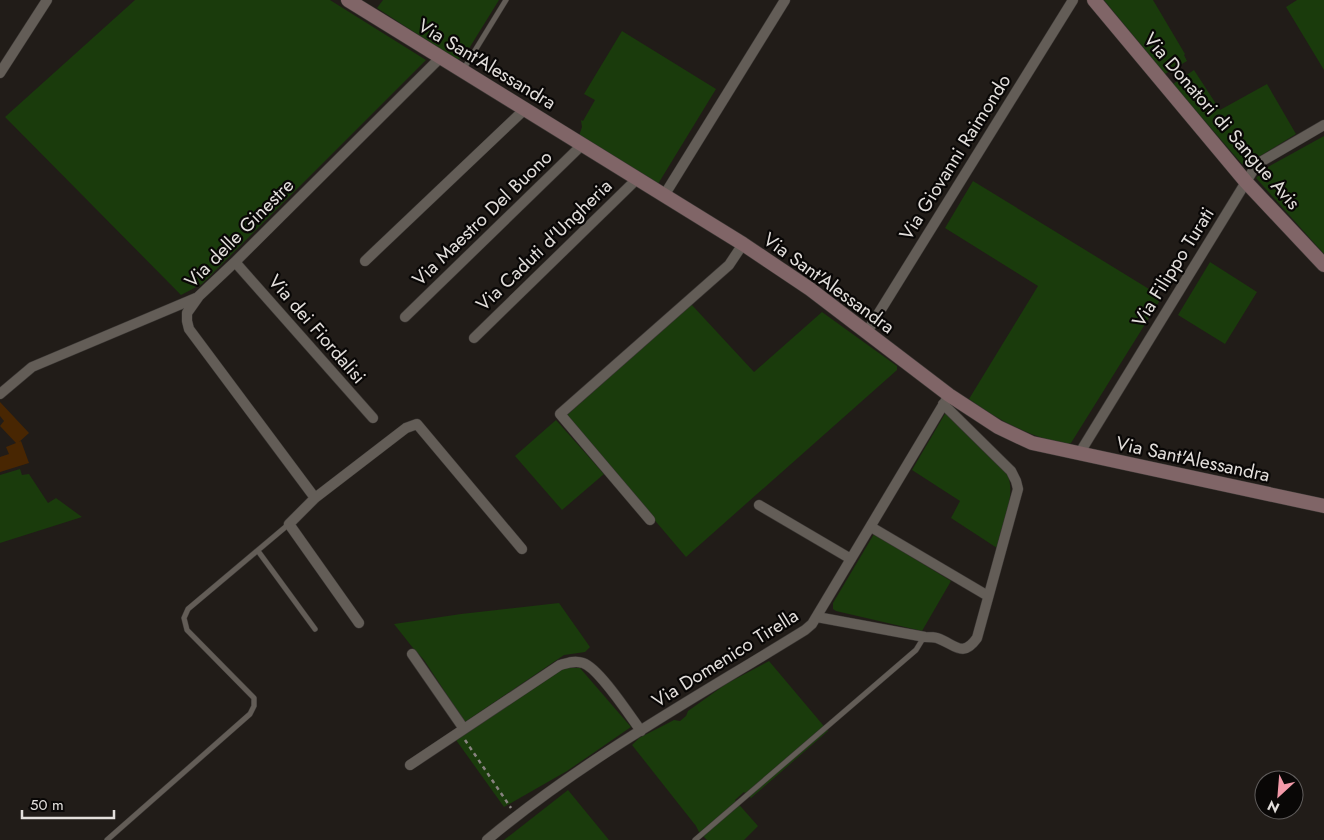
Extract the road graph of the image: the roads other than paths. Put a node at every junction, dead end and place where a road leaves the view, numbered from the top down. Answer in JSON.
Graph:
{"nodes":[{"id":1,"x":48,"y":0,"type":"edge"},
{"id":2,"x":348,"y":0,"type":"edge"},
{"id":3,"x":506,"y":0,"type":"edge"},
{"id":4,"x":785,"y":0,"type":"edge"},
{"id":5,"x":1074,"y":0,"type":"edge"},
{"id":6,"x":1094,"y":0,"type":"edge"},
{"id":7,"x":440,"y":57,"type":"junction"},
{"id":8,"x":463,"y":70,"type":"junction"},
{"id":9,"x":0,"y":73,"type":"edge"},
{"id":10,"x":525,"y":109,"type":"junction"},
{"id":11,"x":1324,"y":124,"type":"edge"},
{"id":12,"x":583,"y":144,"type":"junction"},
{"id":13,"x":638,"y":178,"type":"junction"},
{"id":14,"x":1246,"y":182,"type":"junction"},
{"id":15,"x":665,"y":194,"type":"junction"},
{"id":16,"x":743,"y":244,"type":"junction"},
{"id":17,"x":365,"y":261,"type":"dead end"},
{"id":18,"x":235,"y":262,"type":"junction"},
{"id":19,"x":1324,"y":265,"type":"edge"},
{"id":20,"x":199,"y":296,"type":"junction"},
{"id":21,"x":406,"y":317,"type":"dead end"},
{"id":22,"x":867,"y":332,"type":"junction"},
{"id":23,"x":474,"y":338,"type":"dead end"},
{"id":24,"x":0,"y":394,"type":"edge"},
{"id":25,"x":946,"y":400,"type":"junction"},
{"id":26,"x":374,"y":418,"type":"dead end"},
{"id":27,"x":1079,"y":454,"type":"junction"},
{"id":28,"x":315,"y":498,"type":"junction"},
{"id":29,"x":760,"y":505,"type":"dead end"},
{"id":30,"x":1324,"y":506,"type":"edge"},
{"id":31,"x":650,"y":520,"type":"dead end"},
{"id":32,"x":289,"y":524,"type":"junction"},
{"id":33,"x":871,"y":526,"type":"junction"},
{"id":34,"x":522,"y":549,"type":"dead end"},
{"id":35,"x":258,"y":551,"type":"junction"},
{"id":36,"x":851,"y":559,"type":"junction"},
{"id":37,"x":988,"y":596,"type":"junction"},
{"id":38,"x":817,"y":616,"type":"junction"},
{"id":39,"x":359,"y":623,"type":"dead end"},
{"id":40,"x":315,"y":629,"type":"dead end"},
{"id":41,"x":925,"y":637,"type":"junction"},
{"id":42,"x":412,"y":654,"type":"dead end"},
{"id":43,"x":462,"y":731,"type":"junction"},
{"id":44,"x":641,"y":731,"type":"junction"},
{"id":45,"x":410,"y":765,"type":"dead end"},
{"id":46,"x":107,"y":840,"type":"edge"},
{"id":47,"x":487,"y":840,"type":"edge"},
{"id":48,"x":695,"y":840,"type":"edge"}],
"edges":[{"from":1,"to":9,"type":"street"},
{"from":2,"to":7,"type":"street","name":"Via Sant'Alessandra"},
{"from":3,"to":8,"type":"lane"},
{"from":4,"to":15,"type":"street"},
{"from":5,"to":22,"type":"street","name":"Via Giovanni Raimondo"},
{"from":6,"to":14,"type":"street","name":"Via Donatori di Sangue Avis"},
{"from":7,"to":8,"type":"street","name":"Via Sant'Alessandra"},
{"from":7,"to":18,"type":"street","name":"Via delle Ginestre"},
{"from":8,"to":10,"type":"street","name":"Via Sant'Alessandra"},
{"from":10,"to":12,"type":"street","name":"Via Sant'Alessandra"},
{"from":10,"to":17,"type":"street"},
{"from":11,"to":14,"type":"street","name":"Via Filippo Turati"},
{"from":12,"to":13,"type":"street","name":"Via Sant'Alessandra"},
{"from":12,"to":21,"type":"street","name":"Via Maestro Del Buono"},
{"from":13,"to":15,"type":"street","name":"Via Sant'Alessandra"},
{"from":13,"to":23,"type":"street","name":"Via Caduti d'Ungheria"},
{"from":14,"to":19,"type":"street","name":"Via Donatori di Sangue Avis"},
{"from":14,"to":27,"type":"street","name":"Via Filippo Turati"},
{"from":15,"to":16,"type":"street","name":"Via Sant'Alessandra"},
{"from":16,"to":22,"type":"street","name":"Via Sant'Alessandra"},
{"from":16,"to":31,"type":"street"},
{"from":18,"to":20,"type":"street","name":"Via delle Ginestre"},
{"from":18,"to":26,"type":"street","name":"Via dei Fiordalisi"},
{"from":20,"to":24,"type":"street"},
{"from":20,"to":28,"type":"street","name":"Via delle Ginestre"},
{"from":22,"to":25,"type":"street","name":"Via Sant'Alessandra"},
{"from":25,"to":27,"type":"street","name":"Via Sant'Alessandra"},
{"from":25,"to":33,"type":"street","name":"Via Domenico Tirella"},
{"from":25,"to":37,"type":"street"},
{"from":27,"to":30,"type":"street","name":"Via Sant'Alessandra"},
{"from":28,"to":32,"type":"street"},
{"from":28,"to":34,"type":"street"},
{"from":29,"to":36,"type":"street"},
{"from":32,"to":35,"type":"lane"},
{"from":32,"to":39,"type":"street"},
{"from":33,"to":36,"type":"street","name":"Via Domenico Tirella"},
{"from":33,"to":37,"type":"street"},
{"from":35,"to":40,"type":"lane"},
{"from":35,"to":46,"type":"lane"},
{"from":36,"to":38,"type":"street","name":"Via Domenico Tirella"},
{"from":37,"to":41,"type":"street"},
{"from":38,"to":41,"type":"street"},
{"from":38,"to":44,"type":"street","name":"Via Domenico Tirella"},
{"from":41,"to":48,"type":"lane"},
{"from":42,"to":43,"type":"street"},
{"from":43,"to":44,"type":"street"},
{"from":43,"to":45,"type":"street"},
{"from":44,"to":47,"type":"street","name":"Via Domenico Tirella"}]}
